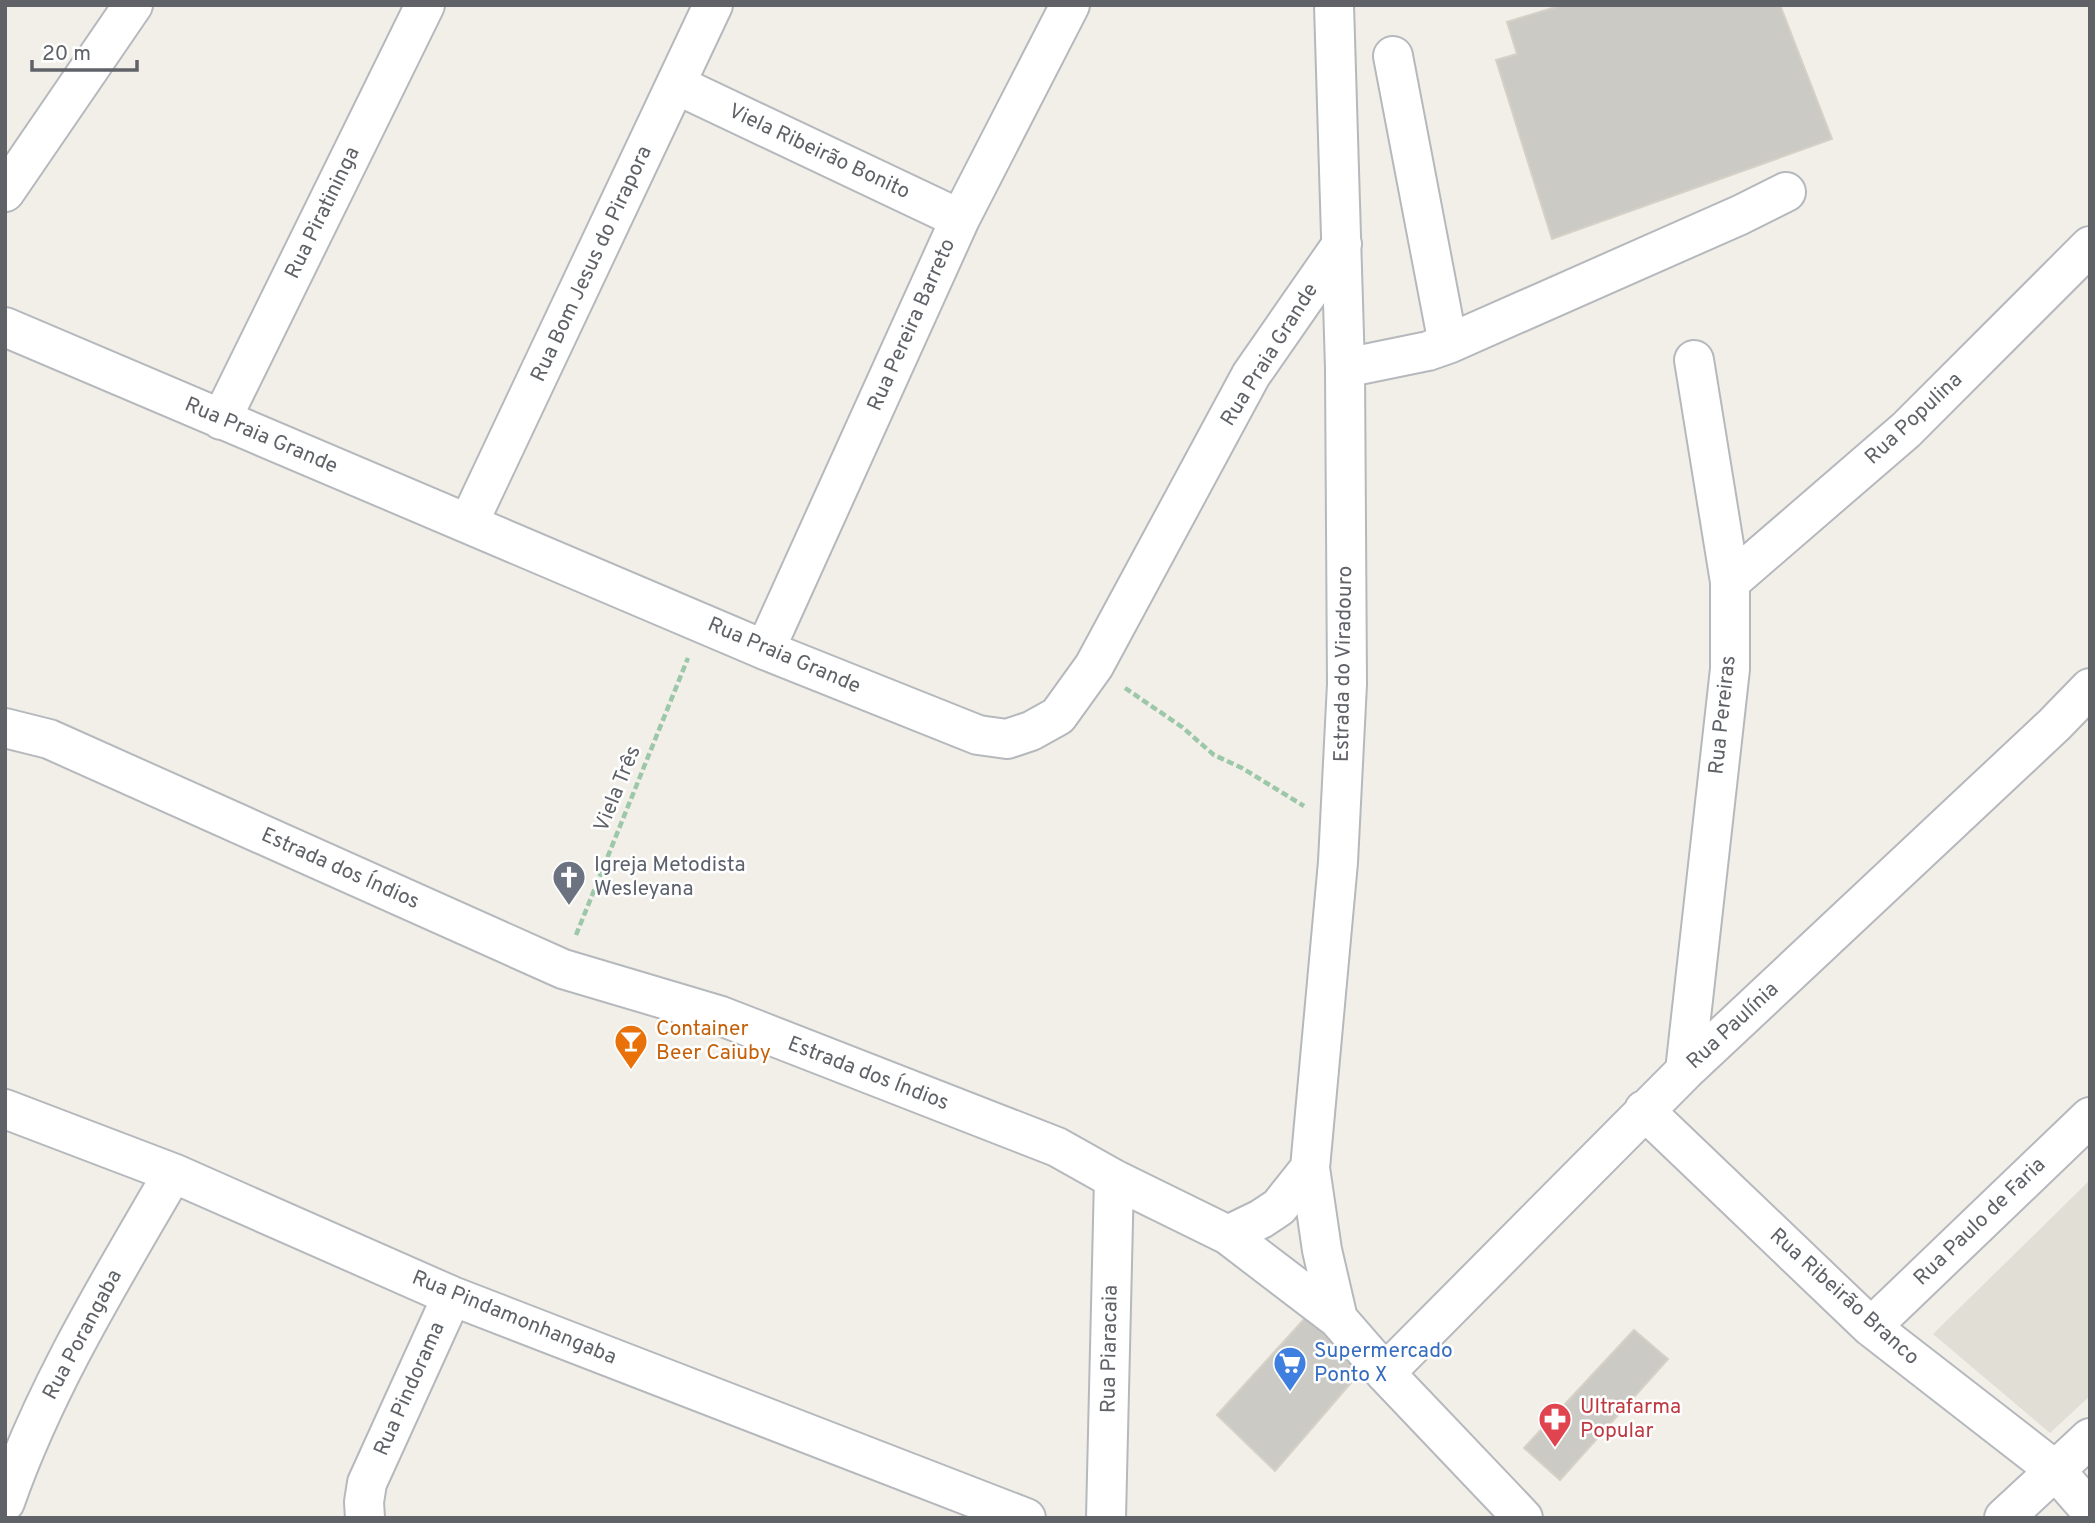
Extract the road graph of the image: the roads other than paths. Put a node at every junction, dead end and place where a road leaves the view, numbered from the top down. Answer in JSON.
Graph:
{"nodes":[{"id":1,"x":133,"y":5,"type":"edge"},
{"id":2,"x":425,"y":5,"type":"edge"},
{"id":3,"x":713,"y":5,"type":"edge"},
{"id":4,"x":1070,"y":5,"type":"edge"},
{"id":5,"x":1334,"y":5,"type":"edge"},
{"id":6,"x":1393,"y":56,"type":"dead end"},
{"id":7,"x":677,"y":85,"type":"junction"},
{"id":8,"x":5,"y":191,"type":"edge"},
{"id":9,"x":1786,"y":192,"type":"dead end"},
{"id":10,"x":960,"y":219,"type":"junction"},
{"id":11,"x":1342,"y":244,"type":"junction"},
{"id":12,"x":2090,"y":246,"type":"edge"},
{"id":13,"x":5,"y":327,"type":"edge"},
{"id":14,"x":1448,"y":344,"type":"junction"},
{"id":15,"x":1694,"y":360,"type":"dead end"},
{"id":16,"x":1345,"y":368,"type":"junction"},
{"id":17,"x":221,"y":420,"type":"junction"},
{"id":18,"x":469,"y":522,"type":"junction"},
{"id":19,"x":1730,"y":582,"type":"junction"},
{"id":20,"x":765,"y":650,"type":"junction"},
{"id":21,"x":2090,"y":688,"type":"edge"},
{"id":22,"x":6,"y":729,"type":"edge"},
{"id":23,"x":1685,"y":1071,"type":"junction"},
{"id":24,"x":5,"y":1109,"type":"edge"},
{"id":25,"x":1644,"y":1110,"type":"junction"},
{"id":26,"x":2090,"y":1117,"type":"edge"},
{"id":27,"x":1310,"y":1168,"type":"junction"},
{"id":28,"x":173,"y":1173,"type":"junction"},
{"id":29,"x":1114,"y":1180,"type":"junction"},
{"id":30,"x":1228,"y":1235,"type":"junction"},
{"id":31,"x":452,"y":1296,"type":"junction"},
{"id":32,"x":1338,"y":1319,"type":"junction"},
{"id":33,"x":1871,"y":1327,"type":"junction"},
{"id":34,"x":1385,"y":1373,"type":"junction"},
{"id":35,"x":2090,"y":1438,"type":"edge"},
{"id":36,"x":2054,"y":1470,"type":"junction"},
{"id":37,"x":366,"y":1500,"type":"edge"},
{"id":38,"x":5,"y":1502,"type":"edge"},
{"id":39,"x":2090,"y":1510,"type":"edge"},
{"id":40,"x":1026,"y":1518,"type":"edge"},
{"id":41,"x":1106,"y":1518,"type":"edge"},
{"id":42,"x":1523,"y":1518,"type":"edge"},
{"id":43,"x":2004,"y":1518,"type":"edge"}],
"edges":[{"from":1,"to":8,"type":"street"},
{"from":2,"to":17,"type":"street","name":"Rua Piratininga"},
{"from":3,"to":7,"type":"street","name":"Rua Bom Jesus do Pirapora"},
{"from":4,"to":10,"type":"street","name":"Rua Pereira Barreto"},
{"from":5,"to":11,"type":"street","name":"Estrada do Viradouro"},
{"from":6,"to":14,"type":"street"},
{"from":7,"to":10,"type":"street","name":"Viela Ribeirão Bonito"},
{"from":7,"to":18,"type":"street","name":"Rua Bom Jesus do Pirapora"},
{"from":9,"to":14,"type":"street"},
{"from":10,"to":20,"type":"street","name":"Rua Pereira Barreto"},
{"from":11,"to":16,"type":"street","name":"Estrada do Viradouro"},
{"from":11,"to":20,"type":"street","name":"Rua Praia Grande"},
{"from":12,"to":19,"type":"street","name":"Rua Populina"},
{"from":13,"to":17,"type":"street","name":"Rua Praia Grande"},
{"from":14,"to":16,"type":"street"},
{"from":15,"to":19,"type":"street","name":"Rua Pereiras"},
{"from":16,"to":27,"type":"street","name":"Estrada do Viradouro"},
{"from":17,"to":18,"type":"street","name":"Rua Praia Grande"},
{"from":18,"to":20,"type":"street","name":"Rua Praia Grande"},
{"from":19,"to":23,"type":"street","name":"Rua Pereiras"},
{"from":21,"to":23,"type":"street","name":"Rua Paulínia"},
{"from":22,"to":29,"type":"street","name":"Estrada dos Índios"},
{"from":23,"to":25,"type":"street","name":"Rua Paulínia"},
{"from":24,"to":28,"type":"street","name":"Rua Pindamonhangaba"},
{"from":25,"to":33,"type":"street","name":"Rua Ribeirão Branco"},
{"from":25,"to":34,"type":"street","name":"Rua Paulínia"},
{"from":26,"to":33,"type":"street","name":"Rua Paulo de Faria"},
{"from":27,"to":30,"type":"street"},
{"from":27,"to":32,"type":"street","name":"Estrada do Viradouro"},
{"from":28,"to":31,"type":"street","name":"Rua Pindamonhangaba"},
{"from":28,"to":38,"type":"street","name":"Rua Porangaba"},
{"from":29,"to":30,"type":"street","name":"Estrada dos Índios"},
{"from":29,"to":41,"type":"street","name":"Rua Piaracaia"},
{"from":30,"to":32,"type":"street","name":"Estrada dos Índios"},
{"from":31,"to":37,"type":"street","name":"Rua Pindorama"},
{"from":31,"to":40,"type":"street","name":"Rua Pindamonhangaba"},
{"from":32,"to":34,"type":"street","name":"Estrada dos Índios"},
{"from":33,"to":36,"type":"street","name":"Rua Ribeirão Branco"},
{"from":34,"to":42,"type":"street","name":"Estrada dos Índios"},
{"from":35,"to":36,"type":"street"},
{"from":36,"to":39,"type":"street","name":"Rua Ribeirão Branco"},
{"from":36,"to":43,"type":"street"}]}
